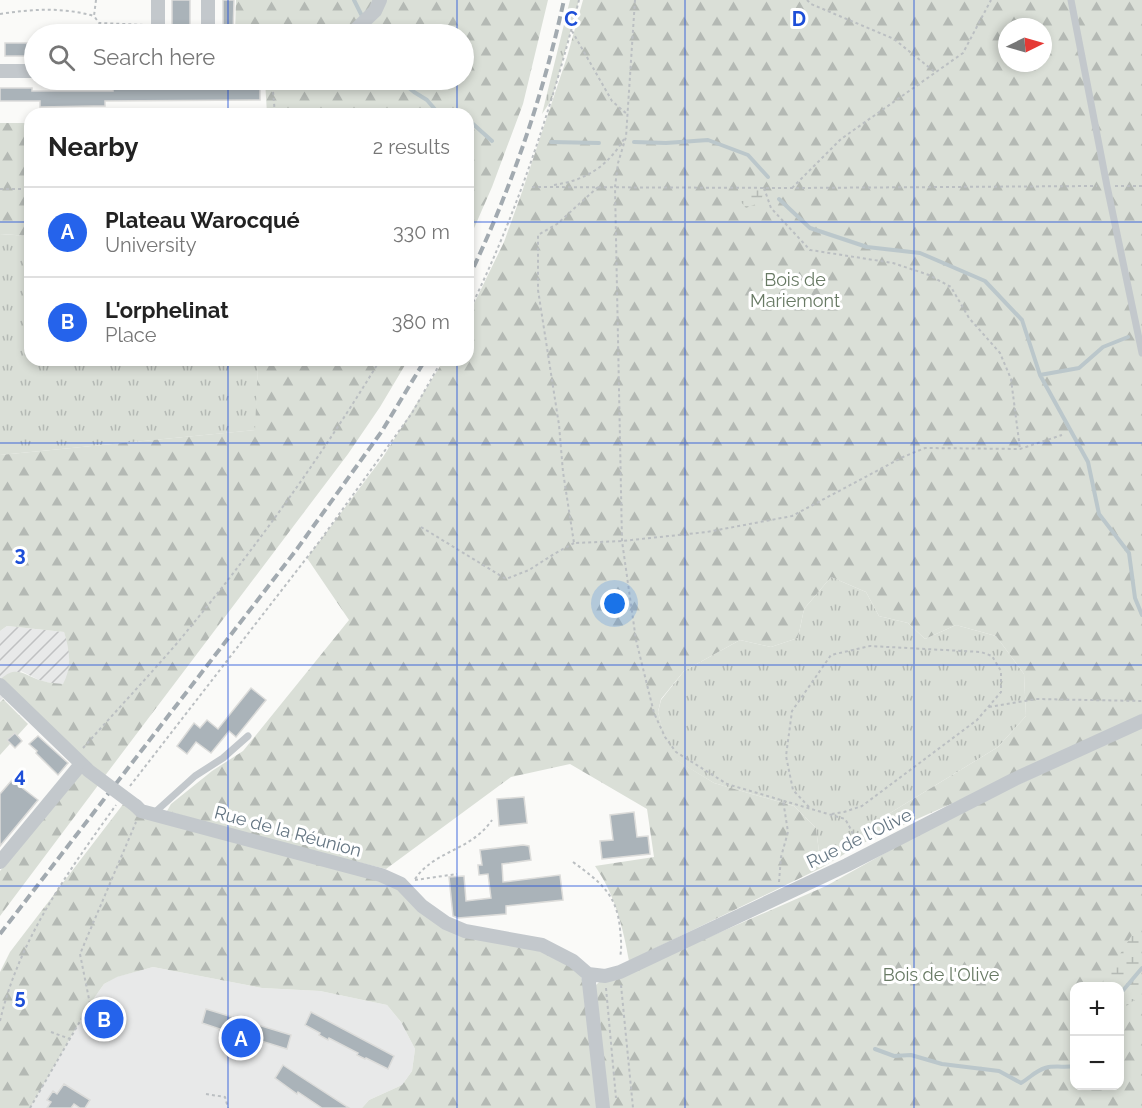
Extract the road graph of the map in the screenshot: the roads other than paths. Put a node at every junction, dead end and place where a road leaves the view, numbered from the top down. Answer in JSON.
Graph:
{"nodes":[{"id":1,"x":158,"y":0,"type":"edge"},
{"id":2,"x":208,"y":0,"type":"edge"},
{"id":3,"x":381,"y":0,"type":"edge"},
{"id":4,"x":1071,"y":0,"type":"edge"},
{"id":5,"x":158,"y":24,"type":"edge"},
{"id":6,"x":208,"y":24,"type":"edge"},
{"id":7,"x":362,"y":24,"type":"edge"},
{"id":8,"x":0,"y":71,"type":"edge"},
{"id":9,"x":24,"y":71,"type":"edge"},
{"id":10,"x":1142,"y":353,"type":"edge"},
{"id":11,"x":0,"y":685,"type":"edge"},
{"id":12,"x":1142,"y":721,"type":"edge"},
{"id":13,"x":248,"y":736,"type":"dead end"},
{"id":14,"x":81,"y":764,"type":"junction"},
{"id":15,"x":143,"y":810,"type":"junction"},
{"id":16,"x":0,"y":862,"type":"edge"},
{"id":17,"x":588,"y":974,"type":"junction"},
{"id":18,"x":603,"y":1108,"type":"edge"}],
"edges":[{"from":1,"to":5,"type":"street"},
{"from":2,"to":6,"type":"street"},
{"from":3,"to":7,"type":"street"},
{"from":4,"to":10,"type":"lane"},
{"from":8,"to":9,"type":"street"},
{"from":11,"to":14,"type":"street","name":"Rue de la Réunion"},
{"from":12,"to":17,"type":"street","name":"Rue de l'Olive"},
{"from":13,"to":15,"type":"lane"},
{"from":14,"to":15,"type":"street","name":"Rue de la Réunion","bridge":true},
{"from":14,"to":16,"type":"street"},
{"from":15,"to":17,"type":"street","name":"Rue de la Réunion"},
{"from":17,"to":18,"type":"street"}]}
